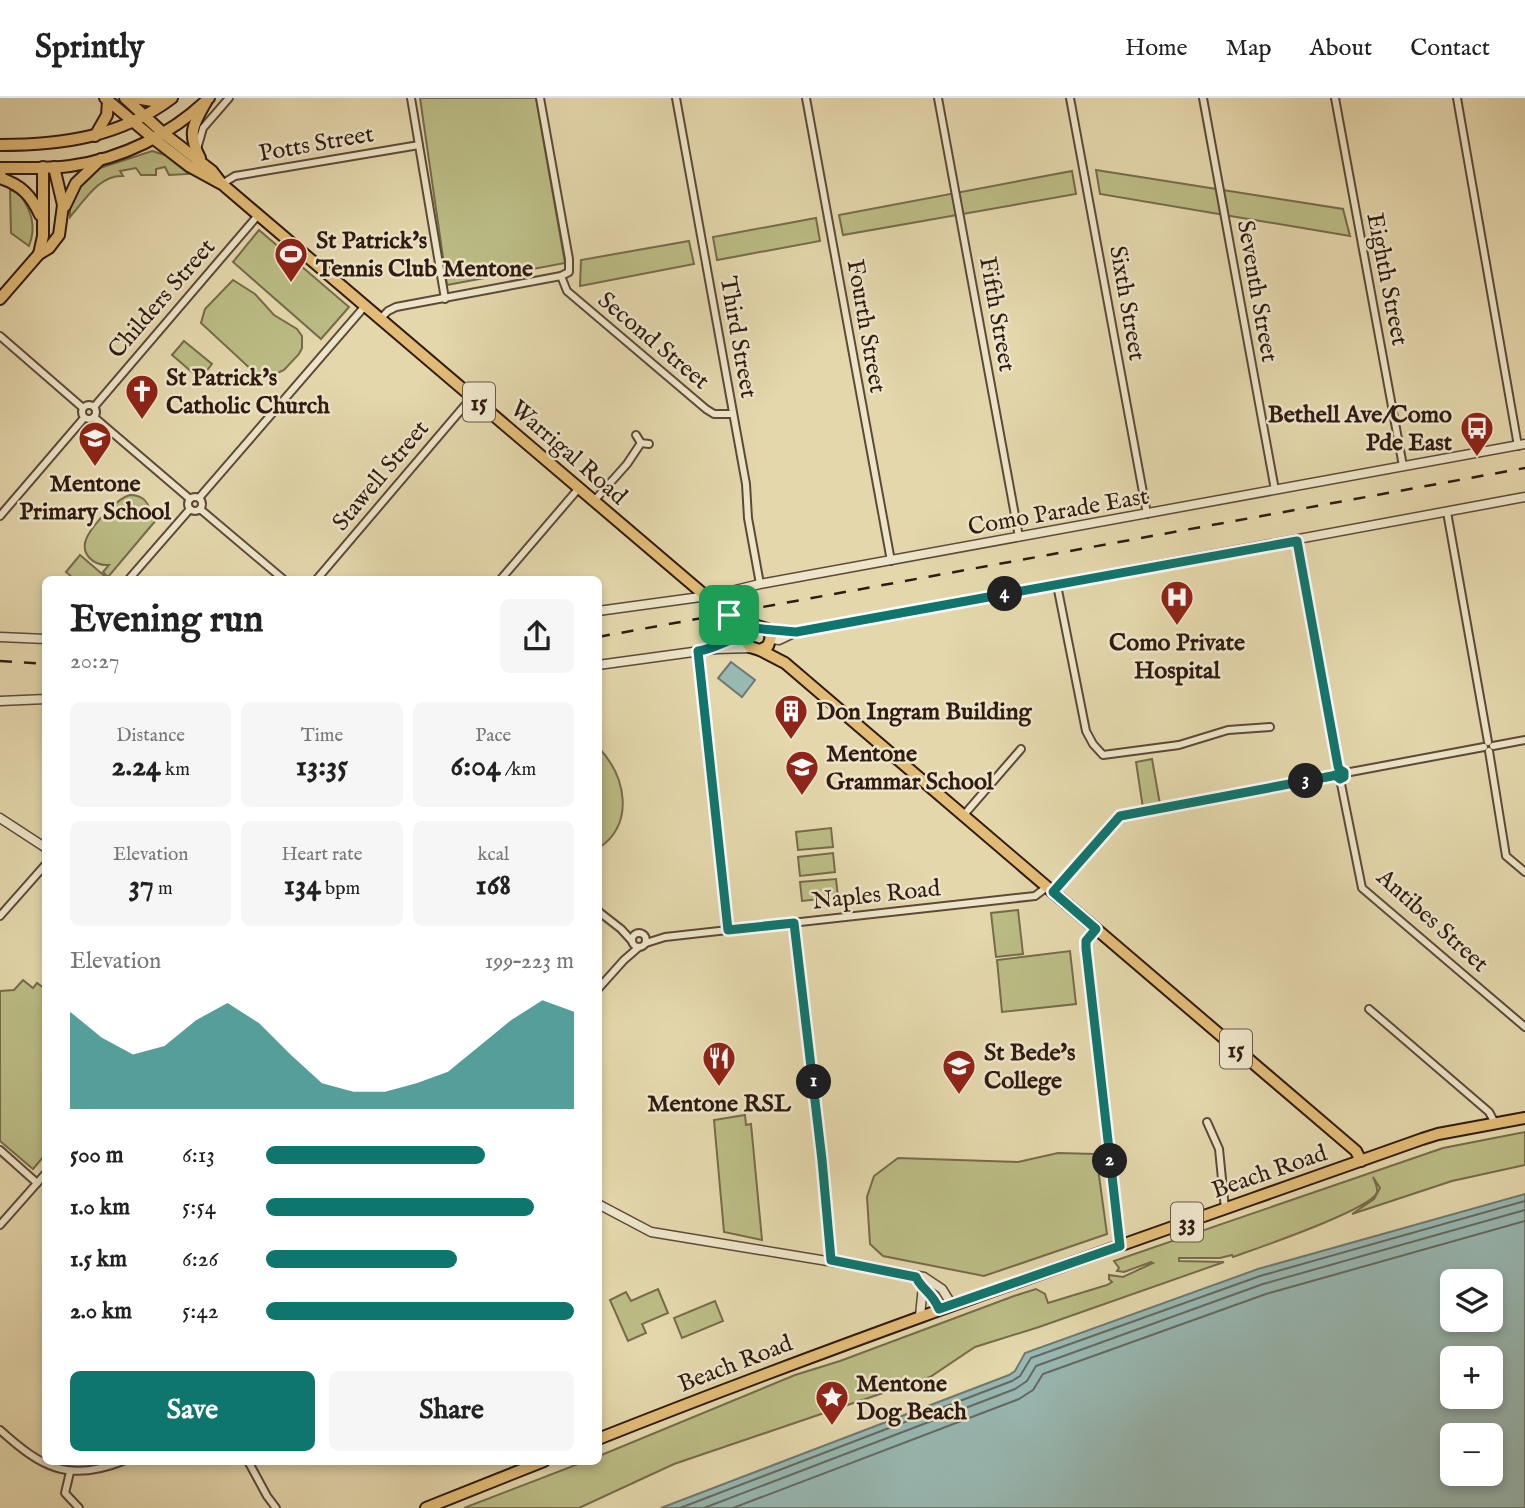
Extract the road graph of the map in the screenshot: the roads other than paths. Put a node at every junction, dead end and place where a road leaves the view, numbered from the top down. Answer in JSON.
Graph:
{"nodes":[{"id":1,"x":125,"y":98,"type":"edge"},
{"id":2,"x":135,"y":98,"type":"edge"},
{"id":3,"x":229,"y":98,"type":"edge"},
{"id":4,"x":411,"y":98,"type":"edge"},
{"id":5,"x":540,"y":98,"type":"edge"},
{"id":6,"x":676,"y":98,"type":"edge"},
{"id":7,"x":806,"y":98,"type":"edge"},
{"id":8,"x":938,"y":98,"type":"edge"},
{"id":9,"x":1070,"y":98,"type":"edge"},
{"id":10,"x":1203,"y":98,"type":"edge"},
{"id":11,"x":1335,"y":98,"type":"edge"},
{"id":12,"x":1457,"y":98,"type":"edge"},
{"id":13,"x":106,"y":99,"type":"edge"},
{"id":14,"x":208,"y":100,"type":"edge"},
{"id":15,"x":168,"y":101,"type":"edge"},
{"id":16,"x":144,"y":116,"type":"junction"},
{"id":17,"x":132,"y":122,"type":"junction"},
{"id":18,"x":94,"y":136,"type":"junction"},
{"id":19,"x":159,"y":136,"type":"junction"},
{"id":20,"x":45,"y":144,"type":"junction"},
{"id":21,"x":0,"y":145,"type":"edge"},
{"id":22,"x":419,"y":145,"type":"junction"},
{"id":23,"x":200,"y":158,"type":"junction"},
{"id":24,"x":101,"y":159,"type":"junction"},
{"id":25,"x":48,"y":167,"type":"junction"},
{"id":26,"x":0,"y":168,"type":"edge"},
{"id":27,"x":0,"y":178,"type":"edge"},
{"id":28,"x":222,"y":184,"type":"junction"},
{"id":29,"x":64,"y":212,"type":"junction"},
{"id":30,"x":259,"y":214,"type":"junction"},
{"id":31,"x":43,"y":220,"type":"junction"},
{"id":32,"x":39,"y":254,"type":"junction"},
{"id":33,"x":561,"y":276,"type":"junction"},
{"id":34,"x":0,"y":299,"type":"edge"},
{"id":35,"x":445,"y":299,"type":"junction"},
{"id":36,"x":365,"y":305,"type":"junction"},
{"id":37,"x":381,"y":318,"type":"junction"},
{"id":38,"x":0,"y":336,"type":"edge"},
{"id":39,"x":473,"y":397,"type":"junction"},
{"id":40,"x":93,"y":407,"type":"junction"},
{"id":41,"x":83,"y":408,"type":"junction"},
{"id":42,"x":733,"y":414,"type":"junction"},
{"id":43,"x":94,"y":417,"type":"junction"},
{"id":44,"x":84,"y":418,"type":"junction"},
{"id":45,"x":636,"y":435,"type":"dead end"},
{"id":46,"x":1521,"y":445,"type":"edge"},
{"id":47,"x":1404,"y":466,"type":"junction"},
{"id":48,"x":579,"y":488,"type":"junction"},
{"id":49,"x":1275,"y":490,"type":"junction"},
{"id":50,"x":1525,"y":497,"type":"edge"},
{"id":51,"x":199,"y":498,"type":"junction"},
{"id":52,"x":190,"y":499,"type":"junction"},
{"id":53,"x":594,"y":501,"type":"junction"},
{"id":54,"x":190,"y":509,"type":"junction"},
{"id":55,"x":200,"y":509,"type":"junction"},
{"id":56,"x":1447,"y":512,"type":"junction"},
{"id":57,"x":1147,"y":514,"type":"junction"},
{"id":58,"x":0,"y":516,"type":"edge"},
{"id":59,"x":1019,"y":537,"type":"junction"},
{"id":60,"x":1297,"y":541,"type":"junction"},
{"id":61,"x":891,"y":561,"type":"junction"},
{"id":62,"x":132,"y":576,"type":"edge"},
{"id":63,"x":279,"y":576,"type":"edge"},
{"id":64,"x":320,"y":576,"type":"edge"},
{"id":65,"x":504,"y":576,"type":"edge"},
{"id":66,"x":761,"y":584,"type":"junction"},
{"id":67,"x":1057,"y":584,"type":"junction"},
{"id":68,"x":705,"y":596,"type":"junction"},
{"id":69,"x":602,"y":610,"type":"edge"},
{"id":70,"x":746,"y":633,"type":"junction"},
{"id":71,"x":0,"y":637,"type":"edge"},
{"id":72,"x":770,"y":637,"type":"junction"},
{"id":73,"x":42,"y":639,"type":"edge"},
{"id":74,"x":715,"y":649,"type":"junction"},
{"id":75,"x":756,"y":649,"type":"junction"},
{"id":76,"x":698,"y":651,"type":"junction"},
{"id":77,"x":785,"y":663,"type":"junction"},
{"id":78,"x":602,"y":664,"type":"edge"},
{"id":79,"x":42,"y":699,"type":"edge"},
{"id":80,"x":0,"y":701,"type":"edge"},
{"id":81,"x":1270,"y":727,"type":"dead end"},
{"id":82,"x":1525,"y":740,"type":"edge"},
{"id":83,"x":1488,"y":747,"type":"junction"},
{"id":84,"x":1021,"y":749,"type":"dead end"},
{"id":85,"x":1340,"y":774,"type":"junction"},
{"id":86,"x":964,"y":816,"type":"junction"},
{"id":87,"x":0,"y":818,"type":"edge"},
{"id":88,"x":42,"y":845,"type":"edge"},
{"id":89,"x":42,"y":869,"type":"edge"},
{"id":90,"x":1525,"y":872,"type":"edge"},
{"id":91,"x":1050,"y":890,"type":"junction"},
{"id":92,"x":602,"y":914,"type":"edge"},
{"id":93,"x":0,"y":916,"type":"edge"},
{"id":94,"x":794,"y":923,"type":"junction"},
{"id":95,"x":1096,"y":929,"type":"junction"},
{"id":96,"x":728,"y":930,"type":"junction"},
{"id":97,"x":665,"y":937,"type":"junction"},
{"id":98,"x":637,"y":942,"type":"junction"},
{"id":99,"x":602,"y":985,"type":"edge"},
{"id":100,"x":1368,"y":1009,"type":"dead end"},
{"id":101,"x":1525,"y":1027,"type":"edge"},
{"id":102,"x":1525,"y":1118,"type":"edge"},
{"id":103,"x":1207,"y":1122,"type":"dead end"},
{"id":104,"x":1495,"y":1123,"type":"junction"},
{"id":105,"x":0,"y":1150,"type":"edge"},
{"id":106,"x":1361,"y":1161,"type":"junction"},
{"id":107,"x":42,"y":1177,"type":"edge"},
{"id":108,"x":37,"y":1183,"type":"junction"},
{"id":109,"x":602,"y":1206,"type":"edge"},
{"id":110,"x":1225,"y":1209,"type":"junction"},
{"id":111,"x":0,"y":1225,"type":"edge"},
{"id":112,"x":1120,"y":1246,"type":"junction"},
{"id":113,"x":831,"y":1260,"type":"junction"},
{"id":114,"x":916,"y":1277,"type":"junction"},
{"id":115,"x":923,"y":1286,"type":"junction"},
{"id":116,"x":951,"y":1305,"type":"junction"},
{"id":117,"x":939,"y":1309,"type":"junction"},
{"id":118,"x":920,"y":1316,"type":"junction"},
{"id":119,"x":0,"y":1430,"type":"edge"},
{"id":120,"x":602,"y":1437,"type":"edge"},
{"id":121,"x":42,"y":1463,"type":"edge"},
{"id":122,"x":47,"y":1465,"type":"edge"},
{"id":123,"x":114,"y":1465,"type":"edge"},
{"id":124,"x":250,"y":1465,"type":"edge"},
{"id":125,"x":534,"y":1465,"type":"edge"},
{"id":126,"x":70,"y":1472,"type":"junction"},
{"id":127,"x":79,"y":1508,"type":"edge"},
{"id":128,"x":276,"y":1508,"type":"edge"},
{"id":129,"x":425,"y":1508,"type":"edge"}],
"edges":[{"from":1,"to":16,"type":"main road","name":"Warrigal Road","number":"15"},
{"from":2,"to":15,"type":"main road"},
{"from":3,"to":23,"type":"street"},
{"from":4,"to":22,"type":"street"},
{"from":5,"to":33,"type":"street"},
{"from":6,"to":42,"type":"street","name":"Third Street"},
{"from":7,"to":61,"type":"street","name":"Fourth Street"},
{"from":8,"to":59,"type":"street","name":"Fifth Street"},
{"from":9,"to":57,"type":"street","name":"Sixth Street"},
{"from":10,"to":49,"type":"street","name":"Seventh Street"},
{"from":11,"to":47,"type":"street","name":"Eighth Street"},
{"from":12,"to":46,"type":"street"},
{"from":13,"to":17,"type":"main road","name":"Warrigal Road","number":"15"},
{"from":13,"to":18,"type":"main road"},
{"from":14,"to":19,"type":"main road"},
{"from":14,"to":23,"type":"main road"},
{"from":15,"to":16,"type":"main road"},
{"from":16,"to":17,"type":"main road"},
{"from":16,"to":19,"type":"main road","name":"Warrigal Road","number":"15"},
{"from":17,"to":18,"type":"main road"},
{"from":17,"to":19,"type":"main road","name":"Warrigal Road","number":"15"},
{"from":18,"to":20,"type":"main road"},
{"from":19,"to":23,"type":"main road","name":"Warrigal Road","number":"15"},
{"from":19,"to":24,"type":"main road"},
{"from":19,"to":28,"type":"main road","name":"Warrigal Road","number":"15"},
{"from":20,"to":21,"type":"main road"},
{"from":20,"to":25,"type":"main road"},
{"from":22,"to":28,"type":"street","name":"Potts Street"},
{"from":22,"to":35,"type":"street"},
{"from":23,"to":28,"type":"main road","name":"Warrigal Road","number":"15"},
{"from":24,"to":25,"type":"main road"},
{"from":24,"to":29,"type":"main road"},
{"from":25,"to":26,"type":"main road"},
{"from":25,"to":29,"type":"main road"},
{"from":25,"to":31,"type":"main road"},
{"from":26,"to":27,"type":"main road"},
{"from":27,"to":31,"type":"main road"},
{"from":28,"to":30,"type":"main road","name":"Warrigal Road","number":"15"},
{"from":29,"to":32,"type":"main road"},
{"from":30,"to":36,"type":"main road","name":"Warrigal Road","number":"15"},
{"from":30,"to":40,"type":"street","name":"Childers Street"},
{"from":31,"to":32,"type":"main road"},
{"from":32,"to":34,"type":"main road"},
{"from":33,"to":35,"type":"street"},
{"from":33,"to":42,"type":"street","name":"Second Street"},
{"from":35,"to":37,"type":"street"},
{"from":36,"to":37,"type":"main road","name":"Warrigal Road","number":"15"},
{"from":36,"to":51,"type":"street"},
{"from":37,"to":39,"type":"main road","name":"Warrigal Road","number":"15"},
{"from":38,"to":41,"type":"street"},
{"from":39,"to":48,"type":"main road","name":"Warrigal Road","number":"15"},
{"from":39,"to":64,"type":"street","name":"Stawell Street"},
{"from":40,"to":41,"type":"street"},
{"from":40,"to":43,"type":"street"},
{"from":41,"to":44,"type":"street"},
{"from":42,"to":66,"type":"street","name":"Third Street"},
{"from":43,"to":44,"type":"street"},
{"from":43,"to":52,"type":"street"},
{"from":44,"to":58,"type":"street"},
{"from":45,"to":53,"type":"street"},
{"from":46,"to":47,"type":"street","name":"Como Parade East"},
{"from":47,"to":49,"type":"street","name":"Como Parade East"},
{"from":48,"to":53,"type":"main road","name":"Warrigal Road","number":"15"},
{"from":48,"to":65,"type":"street"},
{"from":49,"to":57,"type":"street","name":"Como Parade East"},
{"from":50,"to":56,"type":"street"},
{"from":51,"to":52,"type":"street"},
{"from":51,"to":55,"type":"street"},
{"from":52,"to":54,"type":"street"},
{"from":53,"to":68,"type":"main road","name":"Warrigal Road","number":"15"},
{"from":54,"to":55,"type":"street"},
{"from":54,"to":62,"type":"street"},
{"from":55,"to":63,"type":"street"},
{"from":56,"to":60,"type":"street"},
{"from":56,"to":83,"type":"street"},
{"from":57,"to":59,"type":"street","name":"Como Parade East"},
{"from":59,"to":61,"type":"street","name":"Como Parade East"},
{"from":60,"to":67,"type":"street"},
{"from":60,"to":85,"type":"street","name":"Antibes Street"},
{"from":61,"to":66,"type":"street","name":"Como Parade East"},
{"from":66,"to":68,"type":"street","name":"Como Parade East"},
{"from":67,"to":72,"type":"street"},
{"from":67,"to":81,"type":"street"},
{"from":68,"to":69,"type":"street","name":"Como Parade East"},
{"from":68,"to":70,"type":"main road","name":"Warrigal Road","number":"15"},
{"from":70,"to":72,"type":"main road"},
{"from":70,"to":74,"type":"street"},
{"from":70,"to":75,"type":"main road","number":"15"},
{"from":71,"to":73,"type":"street"},
{"from":72,"to":75,"type":"main road"},
{"from":72,"to":77,"type":"main road","number":"15"},
{"from":74,"to":75,"type":"street"},
{"from":74,"to":76,"type":"street"},
{"from":75,"to":77,"type":"main road","number":"15"},
{"from":76,"to":78,"type":"street"},
{"from":76,"to":96,"type":"street"},
{"from":77,"to":86,"type":"main road","number":"15"},
{"from":79,"to":80,"type":"street"},
{"from":82,"to":83,"type":"street"},
{"from":83,"to":85,"type":"street"},
{"from":83,"to":90,"type":"street"},
{"from":84,"to":86,"type":"street"},
{"from":85,"to":91,"type":"street"},
{"from":85,"to":101,"type":"street","name":"Antibes Street"},
{"from":86,"to":91,"type":"main road","number":"15"},
{"from":87,"to":88,"type":"street"},
{"from":89,"to":93,"type":"street"},
{"from":91,"to":94,"type":"street","name":"Naples Road"},
{"from":91,"to":95,"type":"main road","number":"15"},
{"from":92,"to":98,"type":"street","name":"Naples Road"},
{"from":94,"to":96,"type":"street","name":"Naples Road"},
{"from":94,"to":113,"type":"street"},
{"from":95,"to":106,"type":"main road","number":"15"},
{"from":95,"to":112,"type":"street"},
{"from":96,"to":97,"type":"street","name":"Naples Road"},
{"from":97,"to":98,"type":"street","name":"Naples Road"},
{"from":97,"to":98,"type":"street","name":"Naples Road"},
{"from":98,"to":99,"type":"street","name":"Naples Road"},
{"from":100,"to":104,"type":"street"},
{"from":102,"to":104,"type":"main road","name":"Beach Road","number":"33"},
{"from":103,"to":110,"type":"street"},
{"from":104,"to":106,"type":"main road","name":"Beach Road","number":"33"},
{"from":105,"to":108,"type":"street"},
{"from":106,"to":110,"type":"main road","name":"Beach Road","number":"33"},
{"from":107,"to":108,"type":"street"},
{"from":108,"to":111,"type":"street"},
{"from":109,"to":113,"type":"street"},
{"from":110,"to":112,"type":"main road","name":"Beach Road","number":"33"},
{"from":112,"to":116,"type":"main road","name":"Beach Road","number":"33"},
{"from":113,"to":114,"type":"street"},
{"from":114,"to":115,"type":"street"},
{"from":114,"to":116,"type":"street"},
{"from":115,"to":117,"type":"street"},
{"from":115,"to":118,"type":"street"},
{"from":116,"to":117,"type":"main road","name":"Beach Road","number":"33"},
{"from":117,"to":118,"type":"main road","name":"Beach Road","number":"33"},
{"from":118,"to":120,"type":"main road","name":"Beach Road","number":"33"},
{"from":119,"to":121,"type":"street"},
{"from":122,"to":126,"type":"street"},
{"from":123,"to":126,"type":"street"},
{"from":124,"to":128,"type":"street"},
{"from":125,"to":129,"type":"main road"},
{"from":126,"to":127,"type":"street"}]}
